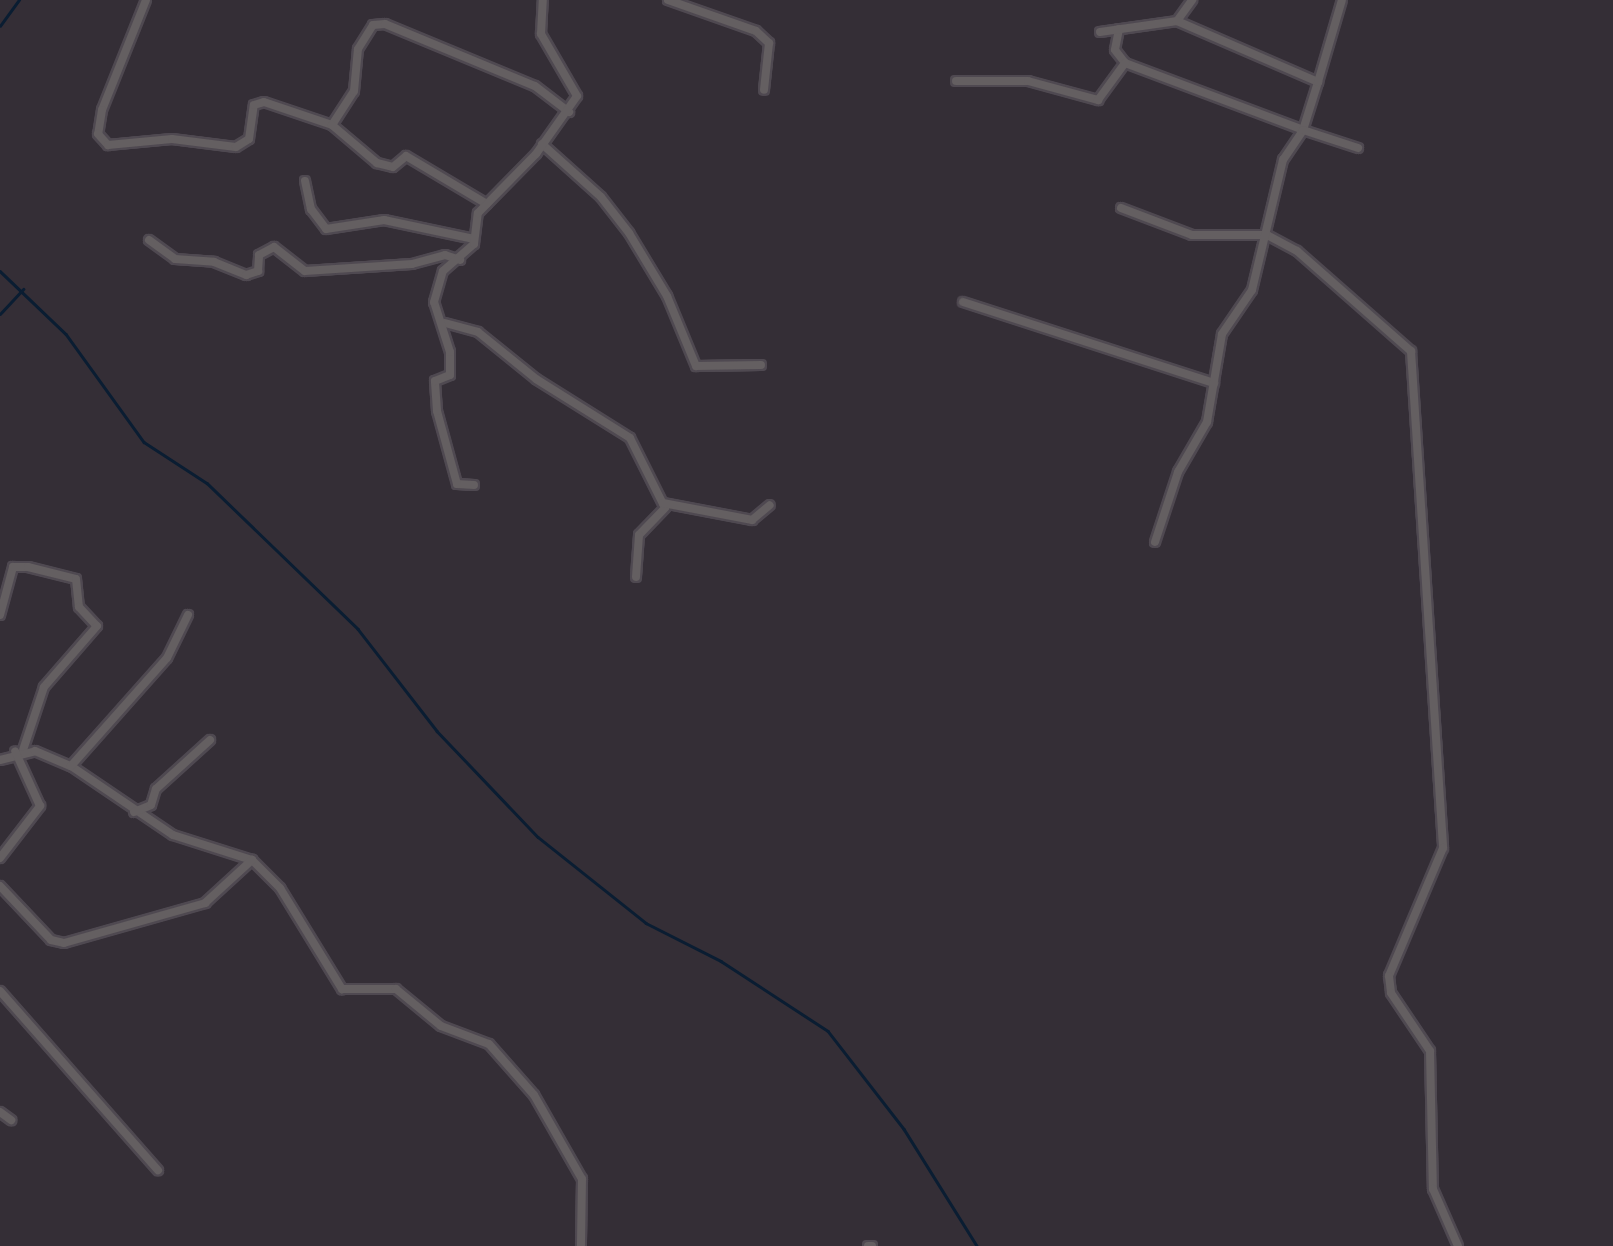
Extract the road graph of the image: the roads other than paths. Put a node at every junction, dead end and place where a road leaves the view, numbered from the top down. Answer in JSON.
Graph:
{"nodes":[{"id":1,"x":146,"y":0,"type":"edge"},
{"id":2,"x":543,"y":0,"type":"edge"},
{"id":3,"x":668,"y":0,"type":"edge"},
{"id":4,"x":1192,"y":0,"type":"edge"},
{"id":5,"x":1342,"y":0,"type":"edge"},
{"id":6,"x":1177,"y":20,"type":"junction"},
{"id":7,"x":1118,"y":29,"type":"junction"},
{"id":8,"x":1100,"y":32,"type":"dead end"},
{"id":9,"x":1125,"y":63,"type":"junction"},
{"id":10,"x":956,"y":81,"type":"dead end"},
{"id":11,"x":1318,"y":82,"type":"junction"},
{"id":12,"x":764,"y":90,"type":"dead end"},
{"id":13,"x":569,"y":112,"type":"junction"},
{"id":14,"x":332,"y":126,"type":"junction"},
{"id":15,"x":1303,"y":130,"type":"junction"},
{"id":16,"x":542,"y":144,"type":"junction"},
{"id":17,"x":1358,"y":148,"type":"dead end"},
{"id":18,"x":305,"y":180,"type":"dead end"},
{"id":19,"x":487,"y":204,"type":"junction"},
{"id":20,"x":1121,"y":208,"type":"dead end"},
{"id":21,"x":1267,"y":236,"type":"junction"},
{"id":22,"x":474,"y":239,"type":"junction"},
{"id":23,"x":148,"y":240,"type":"dead end"},
{"id":24,"x":460,"y":260,"type":"junction"},
{"id":25,"x":963,"y":302,"type":"dead end"},
{"id":26,"x":445,"y":322,"type":"junction"},
{"id":27,"x":761,"y":365,"type":"dead end"},
{"id":28,"x":1214,"y":382,"type":"junction"},
{"id":29,"x":474,"y":485,"type":"dead end"},
{"id":30,"x":663,"y":504,"type":"junction"},
{"id":31,"x":770,"y":505,"type":"dead end"},
{"id":32,"x":1155,"y":542,"type":"dead end"},
{"id":33,"x":636,"y":577,"type":"dead end"},
{"id":34,"x":188,"y":614,"type":"dead end"},
{"id":35,"x":0,"y":615,"type":"edge"},
{"id":36,"x":210,"y":740,"type":"dead end"},
{"id":37,"x":19,"y":750,"type":"junction"},
{"id":38,"x":0,"y":760,"type":"edge"},
{"id":39,"x":71,"y":766,"type":"junction"},
{"id":40,"x":134,"y":812,"type":"junction"},
{"id":41,"x":0,"y":858,"type":"edge"},
{"id":42,"x":252,"y":860,"type":"junction"},
{"id":43,"x":0,"y":886,"type":"edge"},
{"id":44,"x":0,"y":991,"type":"edge"},
{"id":45,"x":0,"y":1112,"type":"edge"},
{"id":46,"x":11,"y":1120,"type":"dead end"},
{"id":47,"x":158,"y":1170,"type":"dead end"},
{"id":48,"x":580,"y":1246,"type":"edge"},
{"id":49,"x":1458,"y":1246,"type":"edge"}],
"edges":[{"from":1,"to":14,"type":"street"},
{"from":2,"to":13,"type":"street"},
{"from":3,"to":12,"type":"street"},
{"from":4,"to":6,"type":"street"},
{"from":5,"to":11,"type":"street"},
{"from":6,"to":7,"type":"street"},
{"from":6,"to":11,"type":"street"},
{"from":7,"to":8,"type":"street"},
{"from":7,"to":9,"type":"street"},
{"from":9,"to":10,"type":"street"},
{"from":9,"to":15,"type":"street"},
{"from":11,"to":15,"type":"street"},
{"from":13,"to":14,"type":"street"},
{"from":13,"to":16,"type":"street"},
{"from":14,"to":19,"type":"street"},
{"from":15,"to":17,"type":"street"},
{"from":15,"to":21,"type":"street"},
{"from":16,"to":19,"type":"street"},
{"from":16,"to":27,"type":"street"},
{"from":18,"to":22,"type":"street"},
{"from":19,"to":22,"type":"street"},
{"from":20,"to":21,"type":"street"},
{"from":21,"to":28,"type":"street"},
{"from":21,"to":49,"type":"street"},
{"from":22,"to":24,"type":"street"},
{"from":23,"to":24,"type":"street"},
{"from":24,"to":26,"type":"street"},
{"from":25,"to":28,"type":"street"},
{"from":26,"to":29,"type":"street"},
{"from":26,"to":30,"type":"street"},
{"from":28,"to":32,"type":"street"},
{"from":30,"to":31,"type":"street"},
{"from":30,"to":33,"type":"street"},
{"from":34,"to":39,"type":"street"},
{"from":35,"to":37,"type":"street"},
{"from":36,"to":40,"type":"street"},
{"from":37,"to":38,"type":"street"},
{"from":37,"to":39,"type":"street"},
{"from":37,"to":41,"type":"street"},
{"from":39,"to":40,"type":"street"},
{"from":40,"to":42,"type":"street"},
{"from":42,"to":43,"type":"street"},
{"from":42,"to":48,"type":"street"},
{"from":44,"to":47,"type":"street"},
{"from":45,"to":46,"type":"street"}]}
